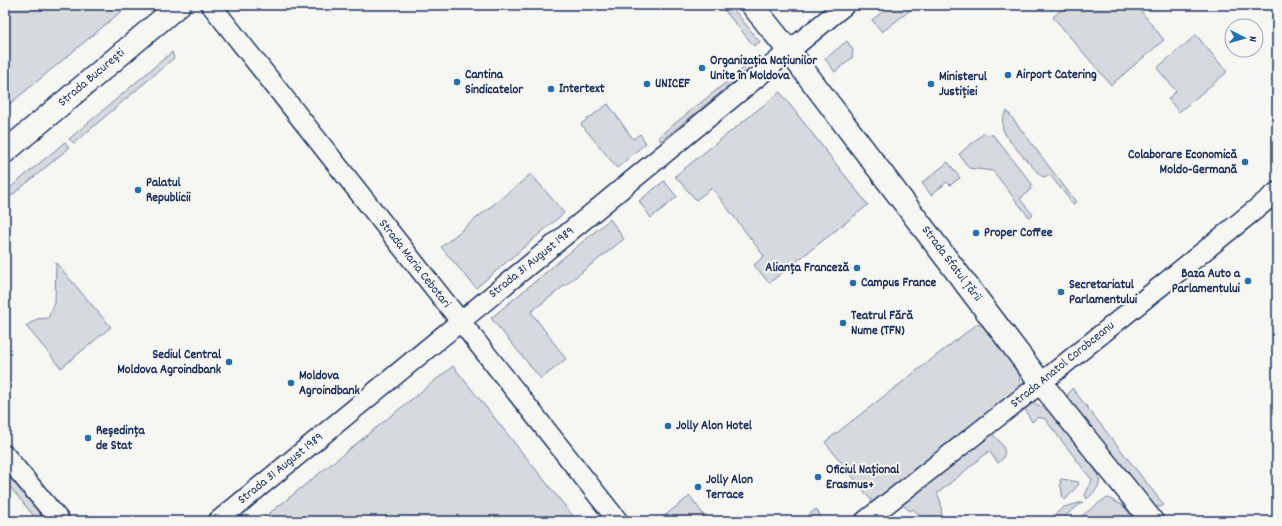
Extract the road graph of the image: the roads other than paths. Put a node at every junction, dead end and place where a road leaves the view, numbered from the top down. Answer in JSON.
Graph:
{"nodes":[{"id":1,"x":179,"y":5,"type":"edge"},
{"id":2,"x":211,"y":5,"type":"edge"},
{"id":3,"x":752,"y":5,"type":"edge"},
{"id":4,"x":846,"y":5,"type":"edge"},
{"id":5,"x":789,"y":51,"type":"junction"},
{"id":6,"x":5,"y":152,"type":"edge"},
{"id":7,"x":1277,"y":192,"type":"edge"},
{"id":8,"x":460,"y":322,"type":"junction"},
{"id":9,"x":1041,"y":383,"type":"junction"},
{"id":10,"x":5,"y":455,"type":"edge"},
{"id":11,"x":60,"y":521,"type":"edge"},
{"id":12,"x":218,"y":521,"type":"edge"},
{"id":13,"x":618,"y":521,"type":"edge"},
{"id":14,"x":865,"y":521,"type":"edge"},
{"id":15,"x":1152,"y":521,"type":"edge"}],
"edges":[{"from":1,"to":6,"type":"main road","name":"Strada București"},
{"from":2,"to":8,"type":"street","name":"Strada Maria Cebotari"},
{"from":3,"to":5,"type":"main road","name":"Strada Sfatul Țării"},
{"from":4,"to":5,"type":"street","name":"Strada 31 August 1989"},
{"from":5,"to":8,"type":"street","name":"Strada 31 August 1989"},
{"from":5,"to":9,"type":"main road","name":"Strada Sfatul Țării"},
{"from":7,"to":9,"type":"street","name":"Strada Anatol Corobceanu"},
{"from":8,"to":12,"type":"street","name":"Strada 31 August 1989"},
{"from":8,"to":13,"type":"street","name":"Strada Maria Cebotari"},
{"from":9,"to":14,"type":"street","name":"Strada Anatol Corobceanu"},
{"from":9,"to":15,"type":"main road","name":"Strada Sfatul Țării"},
{"from":10,"to":11,"type":"street"}]}
